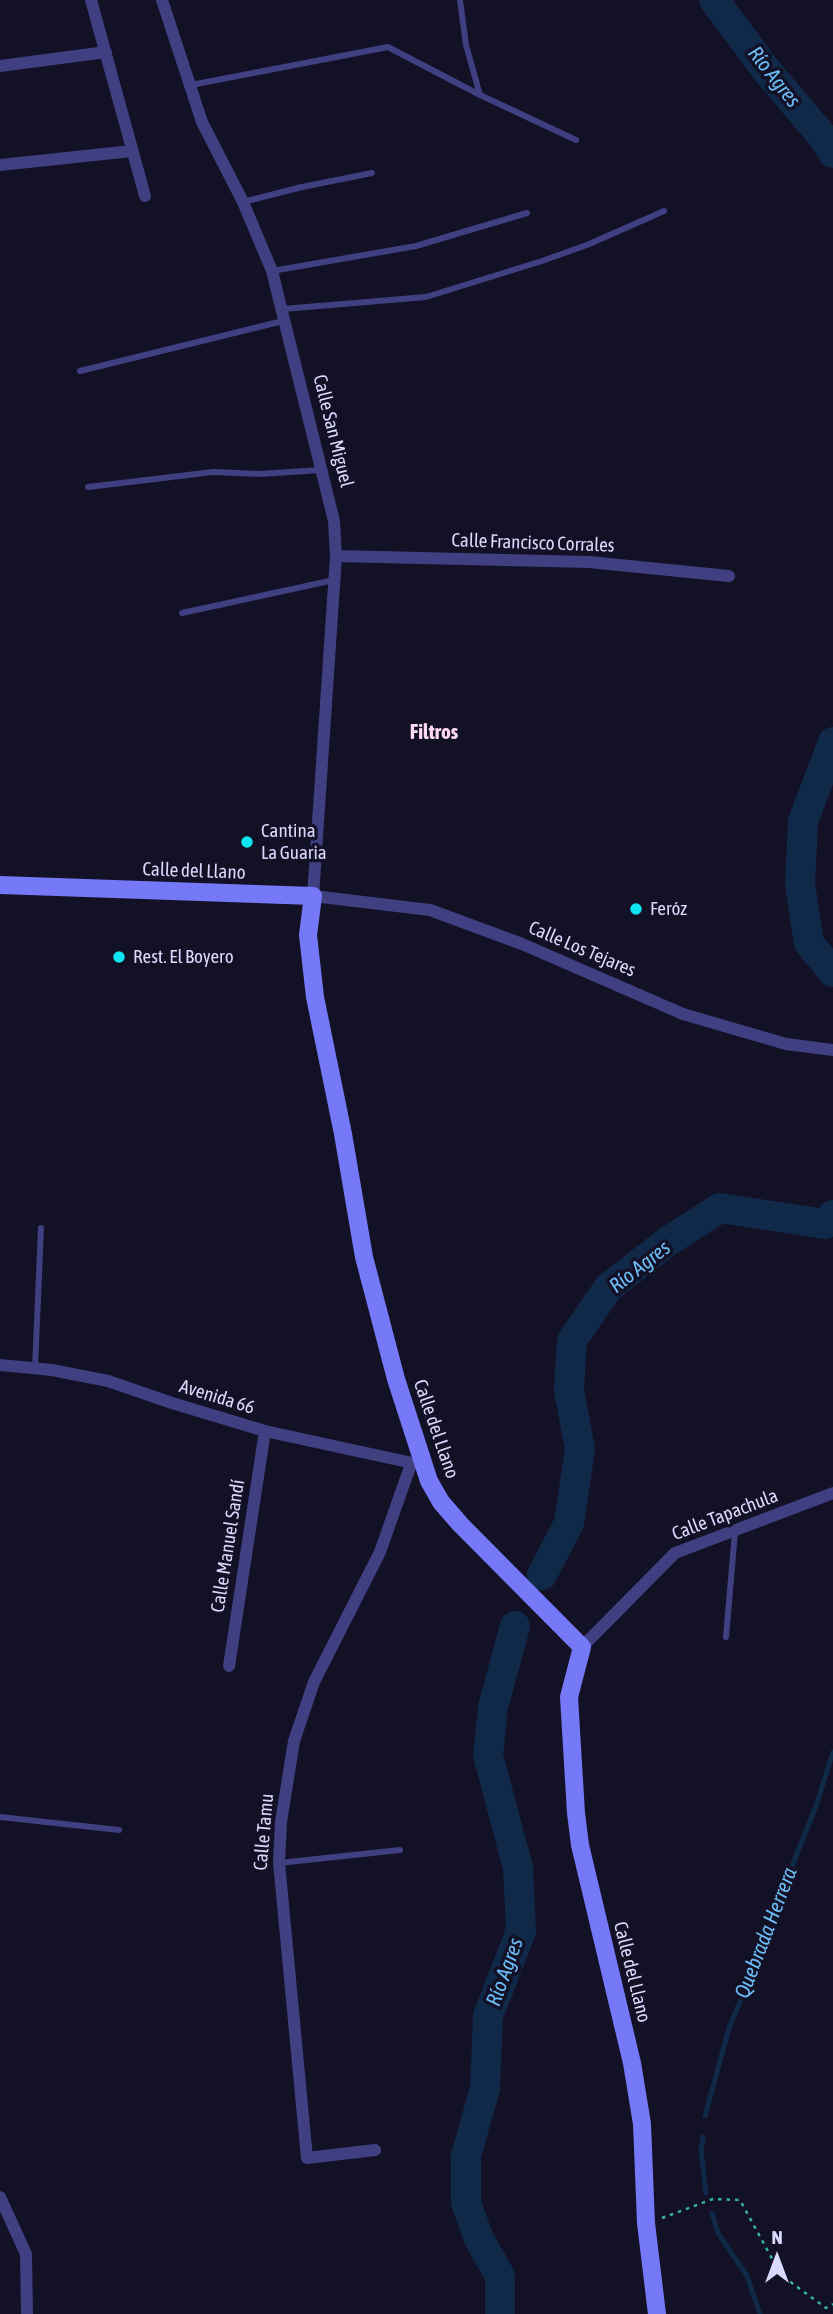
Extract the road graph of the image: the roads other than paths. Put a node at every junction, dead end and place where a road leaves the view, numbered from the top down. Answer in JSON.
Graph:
{"nodes":[{"id":1,"x":91,"y":0,"type":"edge"},
{"id":2,"x":162,"y":0,"type":"edge"},
{"id":3,"x":460,"y":0,"type":"edge"},
{"id":4,"x":106,"y":52,"type":"junction"},
{"id":5,"x":0,"y":66,"type":"edge"},
{"id":6,"x":189,"y":85,"type":"junction"},
{"id":7,"x":480,"y":95,"type":"junction"},
{"id":8,"x":576,"y":140,"type":"dead end"},
{"id":9,"x":132,"y":151,"type":"junction"},
{"id":10,"x":0,"y":165,"type":"edge"},
{"id":11,"x":372,"y":173,"type":"dead end"},
{"id":12,"x":145,"y":196,"type":"dead end"},
{"id":13,"x":243,"y":202,"type":"junction"},
{"id":14,"x":664,"y":211,"type":"dead end"},
{"id":15,"x":527,"y":213,"type":"dead end"},
{"id":16,"x":272,"y":271,"type":"junction"},
{"id":17,"x":284,"y":315,"type":"junction"},
{"id":18,"x":80,"y":371,"type":"dead end"},
{"id":19,"x":323,"y":470,"type":"junction"},
{"id":20,"x":88,"y":486,"type":"dead end"},
{"id":21,"x":336,"y":556,"type":"junction"},
{"id":22,"x":729,"y":576,"type":"dead end"},
{"id":23,"x":334,"y":580,"type":"junction"},
{"id":24,"x":182,"y":613,"type":"dead end"},
{"id":25,"x":0,"y":885,"type":"edge"},
{"id":26,"x":313,"y":896,"type":"junction"},
{"id":27,"x":833,"y":1050,"type":"edge"},
{"id":28,"x":41,"y":1228,"type":"dead end"},
{"id":29,"x":0,"y":1365,"type":"edge"},
{"id":30,"x":35,"y":1368,"type":"junction"},
{"id":31,"x":264,"y":1431,"type":"junction"},
{"id":32,"x":418,"y":1464,"type":"junction"},
{"id":33,"x":832,"y":1494,"type":"edge"},
{"id":34,"x":735,"y":1530,"type":"junction"},
{"id":35,"x":726,"y":1637,"type":"dead end"},
{"id":36,"x":582,"y":1647,"type":"junction"},
{"id":37,"x":229,"y":1666,"type":"dead end"},
{"id":38,"x":0,"y":1817,"type":"edge"},
{"id":39,"x":120,"y":1830,"type":"dead end"},
{"id":40,"x":400,"y":1850,"type":"dead end"},
{"id":41,"x":279,"y":1863,"type":"junction"},
{"id":42,"x":375,"y":2150,"type":"dead end"},
{"id":43,"x":0,"y":2197,"type":"edge"},
{"id":44,"x":27,"y":2314,"type":"edge"},
{"id":45,"x":657,"y":2314,"type":"edge"}],
"edges":[{"from":1,"to":4,"type":"street"},
{"from":2,"to":6,"type":"street","name":"Calle San Miguel"},
{"from":3,"to":7,"type":"lane"},
{"from":4,"to":5,"type":"street"},
{"from":4,"to":9,"type":"street"},
{"from":6,"to":7,"type":"lane"},
{"from":6,"to":13,"type":"street","name":"Calle San Miguel"},
{"from":7,"to":8,"type":"lane"},
{"from":9,"to":10,"type":"street"},
{"from":9,"to":12,"type":"street"},
{"from":11,"to":13,"type":"lane"},
{"from":13,"to":16,"type":"street","name":"Calle San Miguel"},
{"from":14,"to":17,"type":"lane"},
{"from":15,"to":16,"type":"lane"},
{"from":16,"to":17,"type":"street","name":"Calle San Miguel"},
{"from":17,"to":18,"type":"lane"},
{"from":17,"to":19,"type":"street","name":"Calle San Miguel"},
{"from":19,"to":20,"type":"lane"},
{"from":19,"to":21,"type":"street","name":"Calle San Miguel"},
{"from":21,"to":22,"type":"street","name":"Calle Francisco Corrales"},
{"from":21,"to":23,"type":"street","name":"Calle San Miguel"},
{"from":23,"to":24,"type":"lane"},
{"from":23,"to":26,"type":"street","name":"Calle San Miguel"},
{"from":25,"to":26,"type":"main road","name":"Calle del Llano"},
{"from":26,"to":27,"type":"street","name":"Calle Los Tejares"},
{"from":26,"to":32,"type":"main road","name":"Calle del Llano"},
{"from":28,"to":30,"type":"lane"},
{"from":29,"to":30,"type":"street","name":"Avenida 66"},
{"from":30,"to":31,"type":"street","name":"Avenida 66"},
{"from":31,"to":32,"type":"street","name":"Avenida 66"},
{"from":31,"to":37,"type":"street","name":"Calle Manuel Sandí"},
{"from":32,"to":36,"type":"main road","name":"Calle del Llano"},
{"from":32,"to":41,"type":"street","name":"Calle Tamu"},
{"from":33,"to":34,"type":"street","name":"Calle Tapachula"},
{"from":34,"to":35,"type":"lane"},
{"from":34,"to":36,"type":"street","name":"Calle Tapachula"},
{"from":36,"to":45,"type":"main road","name":"Calle del Llano"},
{"from":38,"to":39,"type":"lane"},
{"from":40,"to":41,"type":"lane"},
{"from":41,"to":42,"type":"street","name":"Calle Tamu"},
{"from":43,"to":44,"type":"street"}]}
